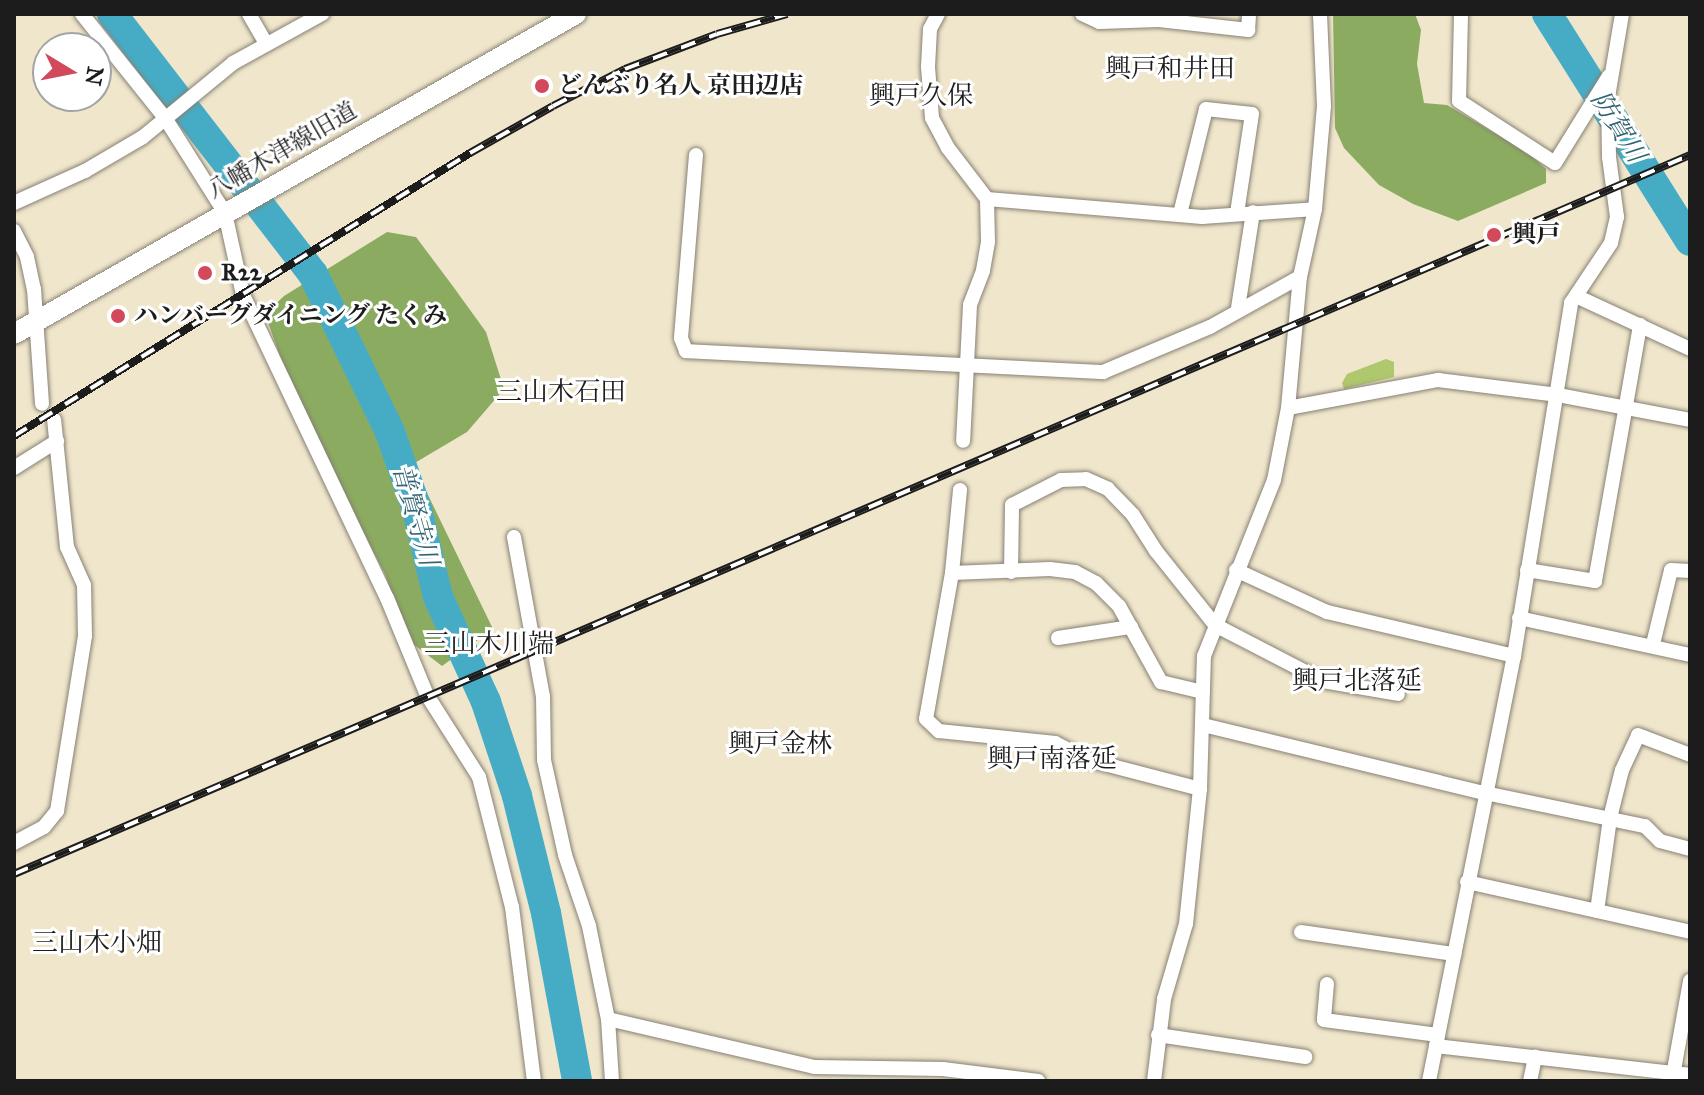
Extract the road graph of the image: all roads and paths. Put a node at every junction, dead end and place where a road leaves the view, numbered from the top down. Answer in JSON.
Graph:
{"nodes":[{"id":1,"x":82,"y":14,"type":"edge"},
{"id":2,"x":249,"y":14,"type":"edge"},
{"id":3,"x":322,"y":14,"type":"edge"},
{"id":4,"x":576,"y":14,"type":"edge"},
{"id":5,"x":938,"y":14,"type":"edge"},
{"id":6,"x":1082,"y":14,"type":"edge"},
{"id":7,"x":1249,"y":14,"type":"edge"},
{"id":8,"x":1320,"y":14,"type":"edge"},
{"id":9,"x":1461,"y":14,"type":"edge"},
{"id":10,"x":1622,"y":14,"type":"edge"},
{"id":11,"x":266,"y":43,"type":"junction"},
{"id":12,"x":1613,"y":69,"type":"junction"},
{"id":13,"x":167,"y":117,"type":"junction"},
{"id":14,"x":696,"y":155,"type":"dead end"},
{"id":15,"x":987,"y":199,"type":"junction"},
{"id":16,"x":14,"y":203,"type":"edge"},
{"id":17,"x":1315,"y":209,"type":"junction"},
{"id":18,"x":229,"y":211,"type":"junction"},
{"id":19,"x":1253,"y":212,"type":"junction"},
{"id":20,"x":1237,"y":213,"type":"junction"},
{"id":21,"x":1180,"y":214,"type":"junction"},
{"id":22,"x":14,"y":231,"type":"edge"},
{"id":23,"x":1300,"y":277,"type":"junction"},
{"id":24,"x":1576,"y":296,"type":"junction"},
{"id":25,"x":1238,"y":308,"type":"junction"},
{"id":26,"x":36,"y":321,"type":"junction"},
{"id":27,"x":1640,"y":325,"type":"junction"},
{"id":28,"x":14,"y":334,"type":"edge"},
{"id":29,"x":1690,"y":349,"type":"edge"},
{"id":30,"x":965,"y":368,"type":"junction"},
{"id":31,"x":1558,"y":395,"type":"junction"},
{"id":32,"x":42,"y":404,"type":"dead end"},
{"id":33,"x":1288,"y":408,"type":"junction"},
{"id":34,"x":1625,"y":408,"type":"junction"},
{"id":35,"x":54,"y":420,"type":"dead end"},
{"id":36,"x":1690,"y":420,"type":"edge"},
{"id":37,"x":57,"y":441,"type":"junction"},
{"id":38,"x":963,"y":441,"type":"dead end"},
{"id":39,"x":14,"y":468,"type":"edge"},
{"id":40,"x":960,"y":490,"type":"dead end"},
{"id":41,"x":514,"y":537,"type":"dead end"},
{"id":42,"x":1236,"y":570,"type":"junction"},
{"id":43,"x":1527,"y":570,"type":"junction"},
{"id":44,"x":1690,"y":571,"type":"edge"},
{"id":45,"x":1011,"y":572,"type":"junction"},
{"id":46,"x":952,"y":573,"type":"junction"},
{"id":47,"x":1519,"y":618,"type":"junction"},
{"id":48,"x":1215,"y":625,"type":"junction"},
{"id":49,"x":1131,"y":627,"type":"junction"},
{"id":50,"x":1058,"y":638,"type":"dead end"},
{"id":51,"x":1653,"y":644,"type":"junction"},
{"id":52,"x":1690,"y":655,"type":"edge"},
{"id":53,"x":1514,"y":656,"type":"junction"},
{"id":54,"x":1203,"y":692,"type":"junction"},
{"id":55,"x":1398,"y":694,"type":"dead end"},
{"id":56,"x":1203,"y":725,"type":"junction"},
{"id":57,"x":1690,"y":755,"type":"edge"},
{"id":58,"x":1200,"y":789,"type":"junction"},
{"id":59,"x":1485,"y":793,"type":"junction"},
{"id":60,"x":1610,"y":818,"type":"junction"},
{"id":61,"x":14,"y":843,"type":"edge"},
{"id":62,"x":1690,"y":849,"type":"edge"},
{"id":63,"x":1467,"y":882,"type":"junction"},
{"id":64,"x":1597,"y":911,"type":"junction"},
{"id":65,"x":1301,"y":932,"type":"dead end"},
{"id":66,"x":1690,"y":932,"type":"edge"},
{"id":67,"x":1454,"y":954,"type":"junction"},
{"id":68,"x":1690,"y":981,"type":"edge"},
{"id":69,"x":1327,"y":984,"type":"dead end"},
{"id":70,"x":608,"y":1019,"type":"junction"},
{"id":71,"x":1158,"y":1035,"type":"junction"},
{"id":72,"x":1437,"y":1040,"type":"junction"},
{"id":73,"x":1305,"y":1057,"type":"dead end"},
{"id":74,"x":1535,"y":1057,"type":"junction"},
{"id":75,"x":1690,"y":1075,"type":"edge"},
{"id":76,"x":1672,"y":1077,"type":"edge"},
{"id":77,"x":534,"y":1081,"type":"edge"},
{"id":78,"x":612,"y":1081,"type":"edge"},
{"id":79,"x":1038,"y":1081,"type":"edge"},
{"id":80,"x":1154,"y":1081,"type":"edge"},
{"id":81,"x":1429,"y":1081,"type":"edge"},
{"id":82,"x":1530,"y":1081,"type":"edge"}],
"edges":[{"from":1,"to":13,"type":"street"},
{"from":2,"to":11,"type":"street"},
{"from":3,"to":11,"type":"street"},
{"from":4,"to":18,"type":"street","name":"八幡木津線旧道"},
{"from":5,"to":15,"type":"street"},
{"from":6,"to":7,"type":"street"},
{"from":8,"to":17,"type":"street"},
{"from":9,"to":12,"type":"street"},
{"from":10,"to":12,"type":"street"},
{"from":11,"to":13,"type":"street"},
{"from":12,"to":24,"type":"street"},
{"from":13,"to":16,"type":"street"},
{"from":13,"to":18,"type":"street"},
{"from":14,"to":30,"type":"street"},
{"from":15,"to":21,"type":"street"},
{"from":15,"to":30,"type":"street"},
{"from":17,"to":19,"type":"street"},
{"from":17,"to":23,"type":"street"},
{"from":18,"to":26,"type":"street","name":"八幡木津線旧道"},
{"from":18,"to":77,"type":"street"},
{"from":19,"to":20,"type":"street"},
{"from":19,"to":25,"type":"street"},
{"from":20,"to":21,"type":"street"},
{"from":20,"to":21,"type":"street"},
{"from":22,"to":26,"type":"street"},
{"from":23,"to":25,"type":"street"},
{"from":23,"to":33,"type":"street"},
{"from":24,"to":27,"type":"street"},
{"from":24,"to":31,"type":"street"},
{"from":25,"to":30,"type":"street"},
{"from":26,"to":28,"type":"street","name":"八幡木津線旧道"},
{"from":26,"to":32,"type":"street"},
{"from":27,"to":29,"type":"street"},
{"from":27,"to":34,"type":"street"},
{"from":30,"to":38,"type":"street"},
{"from":31,"to":33,"type":"street"},
{"from":31,"to":34,"type":"street"},
{"from":31,"to":43,"type":"street"},
{"from":33,"to":42,"type":"street"},
{"from":34,"to":36,"type":"street"},
{"from":34,"to":43,"type":"street"},
{"from":35,"to":37,"type":"street"},
{"from":37,"to":39,"type":"street"},
{"from":37,"to":61,"type":"street"},
{"from":40,"to":46,"type":"street"},
{"from":41,"to":70,"type":"street"},
{"from":42,"to":48,"type":"street"},
{"from":42,"to":53,"type":"street"},
{"from":43,"to":47,"type":"street"},
{"from":44,"to":51,"type":"street"},
{"from":45,"to":46,"type":"street"},
{"from":45,"to":48,"type":"street"},
{"from":45,"to":49,"type":"street"},
{"from":46,"to":58,"type":"street"},
{"from":47,"to":51,"type":"street"},
{"from":47,"to":53,"type":"street"},
{"from":48,"to":54,"type":"street"},
{"from":48,"to":55,"type":"street"},
{"from":49,"to":50,"type":"street"},
{"from":49,"to":54,"type":"street"},
{"from":51,"to":52,"type":"street"},
{"from":53,"to":59,"type":"street"},
{"from":54,"to":56,"type":"street"},
{"from":56,"to":58,"type":"street"},
{"from":56,"to":59,"type":"street"},
{"from":57,"to":60,"type":"street"},
{"from":58,"to":71,"type":"street"},
{"from":59,"to":60,"type":"street"},
{"from":59,"to":63,"type":"street"},
{"from":60,"to":62,"type":"street"},
{"from":60,"to":64,"type":"street"},
{"from":63,"to":64,"type":"street"},
{"from":63,"to":67,"type":"street"},
{"from":64,"to":66,"type":"street"},
{"from":65,"to":67,"type":"street"},
{"from":67,"to":72,"type":"street"},
{"from":68,"to":76,"type":"street"},
{"from":69,"to":72,"type":"street"},
{"from":70,"to":78,"type":"street"},
{"from":70,"to":79,"type":"street"},
{"from":71,"to":73,"type":"street"},
{"from":71,"to":80,"type":"street"},
{"from":72,"to":74,"type":"street"},
{"from":72,"to":81,"type":"street"},
{"from":74,"to":76,"type":"street"},
{"from":74,"to":82,"type":"street"},
{"from":75,"to":76,"type":"street"}]}
